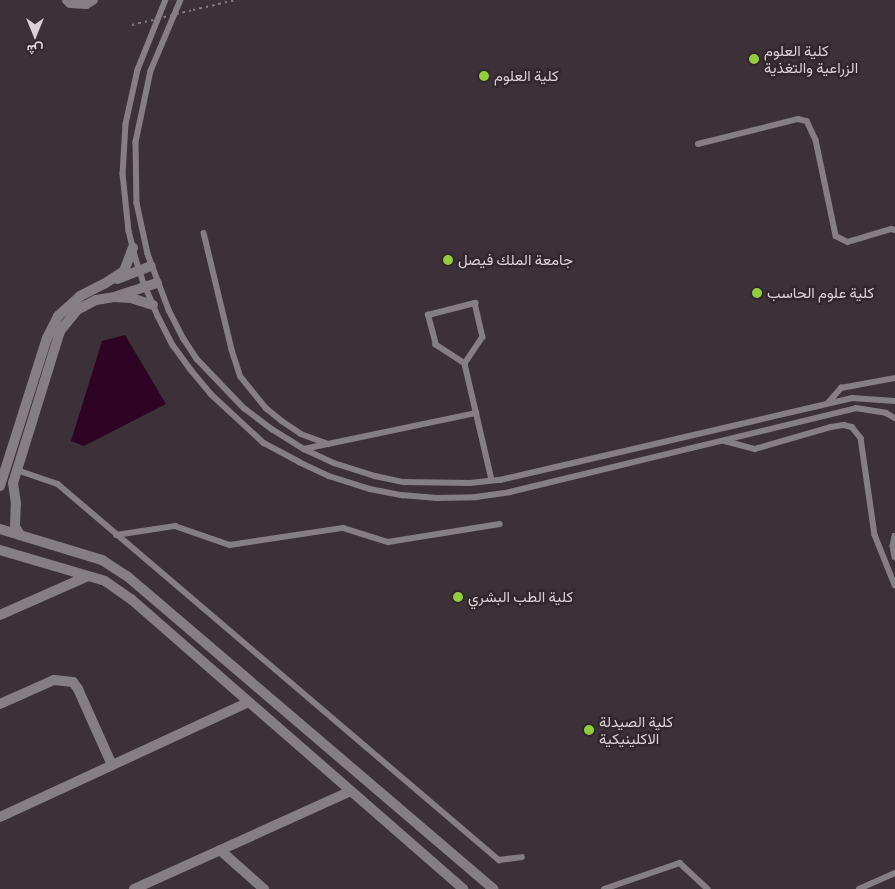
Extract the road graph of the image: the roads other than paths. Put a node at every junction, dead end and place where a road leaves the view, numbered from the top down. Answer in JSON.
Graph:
{"nodes":[{"id":1,"x":67,"y":0,"type":"edge"},
{"id":2,"x":93,"y":0,"type":"edge"},
{"id":3,"x":166,"y":0,"type":"edge"},
{"id":4,"x":181,"y":0,"type":"edge"},
{"id":5,"x":698,"y":144,"type":"dead end"},
{"id":6,"x":895,"y":230,"type":"edge"},
{"id":7,"x":204,"y":233,"type":"dead end"},
{"id":8,"x":133,"y":248,"type":"junction"},
{"id":9,"x":151,"y":266,"type":"junction"},
{"id":10,"x":140,"y":271,"type":"junction"},
{"id":11,"x":107,"y":283,"type":"junction"},
{"id":12,"x":157,"y":283,"type":"junction"},
{"id":13,"x":145,"y":286,"type":"junction"},
{"id":14,"x":114,"y":297,"type":"junction"},
{"id":15,"x":153,"y":305,"type":"junction"},
{"id":16,"x":465,"y":364,"type":"junction"},
{"id":17,"x":895,"y":378,"type":"edge"},
{"id":18,"x":895,"y":401,"type":"edge"},
{"id":19,"x":828,"y":403,"type":"junction"},
{"id":20,"x":476,"y":413,"type":"junction"},
{"id":21,"x":895,"y":418,"type":"edge"},
{"id":22,"x":723,"y":440,"type":"junction"},
{"id":23,"x":328,"y":444,"type":"junction"},
{"id":24,"x":304,"y":449,"type":"junction"},
{"id":25,"x":17,"y":470,"type":"junction"},
{"id":26,"x":492,"y":480,"type":"junction"},
{"id":27,"x":0,"y":486,"type":"edge"},
{"id":28,"x":500,"y":524,"type":"dead end"},
{"id":29,"x":0,"y":529,"type":"edge"},
{"id":30,"x":20,"y":535,"type":"junction"},
{"id":31,"x":116,"y":535,"type":"junction"},
{"id":32,"x":895,"y":536,"type":"edge"},
{"id":33,"x":0,"y":550,"type":"edge"},
{"id":34,"x":895,"y":557,"type":"edge"},
{"id":35,"x":88,"y":576,"type":"junction"},
{"id":36,"x":895,"y":585,"type":"edge"},
{"id":37,"x":0,"y":616,"type":"edge"},
{"id":38,"x":249,"y":702,"type":"junction"},
{"id":39,"x":0,"y":704,"type":"edge"},
{"id":40,"x":112,"y":765,"type":"junction"},
{"id":41,"x":351,"y":791,"type":"junction"},
{"id":42,"x":0,"y":817,"type":"edge"},
{"id":43,"x":220,"y":850,"type":"junction"},
{"id":44,"x":522,"y":857,"type":"dead end"},
{"id":45,"x":895,"y":873,"type":"edge"},
{"id":46,"x":134,"y":889,"type":"edge"},
{"id":47,"x":264,"y":889,"type":"edge"},
{"id":48,"x":463,"y":889,"type":"edge"},
{"id":49,"x":494,"y":889,"type":"edge"},
{"id":50,"x":604,"y":889,"type":"edge"},
{"id":51,"x":708,"y":889,"type":"edge"},
{"id":52,"x":859,"y":889,"type":"edge"}],
"edges":[{"from":1,"to":2,"type":"street"},
{"from":3,"to":8,"type":"lane"},
{"from":4,"to":9,"type":"lane"},
{"from":5,"to":6,"type":"lane"},
{"from":7,"to":23,"type":"lane"},
{"from":8,"to":10,"type":"lane"},
{"from":8,"to":11,"type":"street"},
{"from":9,"to":10,"type":"street"},
{"from":9,"to":12,"type":"lane"},
{"from":10,"to":11,"type":"street"},
{"from":10,"to":13,"type":"lane"},
{"from":11,"to":27,"type":"street"},
{"from":12,"to":13,"type":"street"},
{"from":12,"to":24,"type":"lane"},
{"from":13,"to":14,"type":"street"},
{"from":13,"to":15,"type":"lane"},
{"from":14,"to":15,"type":"street"},
{"from":14,"to":25,"type":"street"},
{"from":15,"to":22,"type":"lane"},
{"from":16,"to":16,"type":"lane"},
{"from":16,"to":20,"type":"lane"},
{"from":17,"to":19,"type":"lane"},
{"from":18,"to":19,"type":"lane"},
{"from":19,"to":26,"type":"lane"},
{"from":20,"to":23,"type":"lane"},
{"from":20,"to":26,"type":"lane"},
{"from":21,"to":22,"type":"lane"},
{"from":22,"to":36,"type":"lane"},
{"from":23,"to":24,"type":"lane"},
{"from":24,"to":26,"type":"lane"},
{"from":25,"to":30,"type":"street"},
{"from":25,"to":31,"type":"lane"},
{"from":28,"to":31,"type":"lane"},
{"from":29,"to":30,"type":"street"},
{"from":30,"to":49,"type":"street"},
{"from":31,"to":44,"type":"lane"},
{"from":32,"to":34,"type":"lane"},
{"from":33,"to":35,"type":"street"},
{"from":35,"to":37,"type":"street"},
{"from":35,"to":38,"type":"street"},
{"from":38,"to":40,"type":"street"},
{"from":38,"to":41,"type":"street"},
{"from":39,"to":40,"type":"street"},
{"from":40,"to":42,"type":"street"},
{"from":41,"to":43,"type":"street"},
{"from":41,"to":48,"type":"street"},
{"from":43,"to":46,"type":"street"},
{"from":43,"to":47,"type":"street"},
{"from":45,"to":52,"type":"lane"},
{"from":50,"to":51,"type":"lane"}]}
